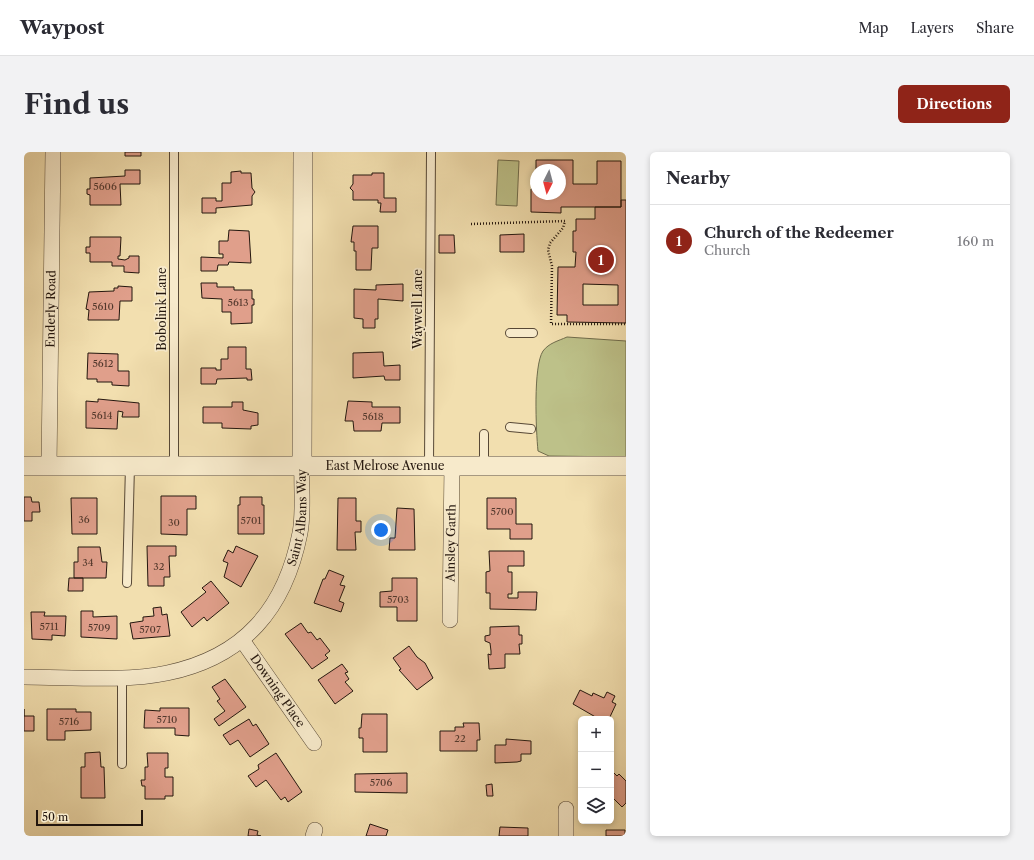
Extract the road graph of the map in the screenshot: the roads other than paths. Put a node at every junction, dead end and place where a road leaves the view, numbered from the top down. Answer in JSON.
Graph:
{"nodes":[{"id":1,"x":53,"y":152,"type":"edge"},
{"id":2,"x":174,"y":152,"type":"edge"},
{"id":3,"x":303,"y":152,"type":"edge"},
{"id":4,"x":431,"y":152,"type":"edge"},
{"id":5,"x":510,"y":333,"type":"dead end"},
{"id":6,"x":533,"y":333,"type":"dead end"},
{"id":7,"x":510,"y":428,"type":"dead end"},
{"id":8,"x":531,"y":429,"type":"dead end"},
{"id":9,"x":484,"y":434,"type":"dead end"},
{"id":10,"x":452,"y":465,"type":"junction"},
{"id":11,"x":484,"y":465,"type":"junction"},
{"id":12,"x":24,"y":466,"type":"edge"},
{"id":13,"x":49,"y":466,"type":"junction"},
{"id":14,"x":130,"y":466,"type":"junction"},
{"id":15,"x":302,"y":466,"type":"junction"},
{"id":16,"x":429,"y":466,"type":"junction"},
{"id":17,"x":626,"y":466,"type":"edge"},
{"id":18,"x":174,"y":467,"type":"junction"},
{"id":19,"x":127,"y":583,"type":"dead end"},
{"id":20,"x":450,"y":620,"type":"dead end"},
{"id":21,"x":242,"y":640,"type":"junction"},
{"id":22,"x":24,"y":677,"type":"edge"},
{"id":23,"x":122,"y":677,"type":"junction"},
{"id":24,"x":314,"y":743,"type":"dead end"},
{"id":25,"x":122,"y":764,"type":"dead end"},
{"id":26,"x":566,"y":809,"type":"dead end"},
{"id":27,"x":566,"y":836,"type":"edge"}],
"edges":[{"from":1,"to":13,"type":"street","name":"Enderly Road"},
{"from":2,"to":18,"type":"lane","name":"Bobolink Lane"},
{"from":3,"to":15,"type":"street","name":"Saint Albans Way"},
{"from":4,"to":16,"type":"lane","name":"Waywell Lane"},
{"from":5,"to":6,"type":"lane"},
{"from":7,"to":8,"type":"lane"},
{"from":9,"to":11,"type":"lane"},
{"from":10,"to":11,"type":"street","name":"East Melrose Avenue"},
{"from":10,"to":16,"type":"street","name":"East Melrose Avenue"},
{"from":10,"to":20,"type":"street","name":"Ainsley Garth"},
{"from":11,"to":17,"type":"street","name":"East Melrose Avenue"},
{"from":12,"to":13,"type":"street","name":"East Melrose Avenue"},
{"from":13,"to":14,"type":"street","name":"East Melrose Avenue"},
{"from":14,"to":18,"type":"street","name":"East Melrose Avenue"},
{"from":14,"to":19,"type":"lane"},
{"from":15,"to":16,"type":"street","name":"East Melrose Avenue"},
{"from":15,"to":18,"type":"street","name":"East Melrose Avenue"},
{"from":15,"to":21,"type":"street","name":"Saint Albans Way"},
{"from":21,"to":23,"type":"street","name":"Saint Albans Way"},
{"from":21,"to":24,"type":"street","name":"Downing Place"},
{"from":22,"to":23,"type":"street","name":"Saint Albans Way"},
{"from":23,"to":25,"type":"lane"},
{"from":26,"to":27,"type":"street"}]}
